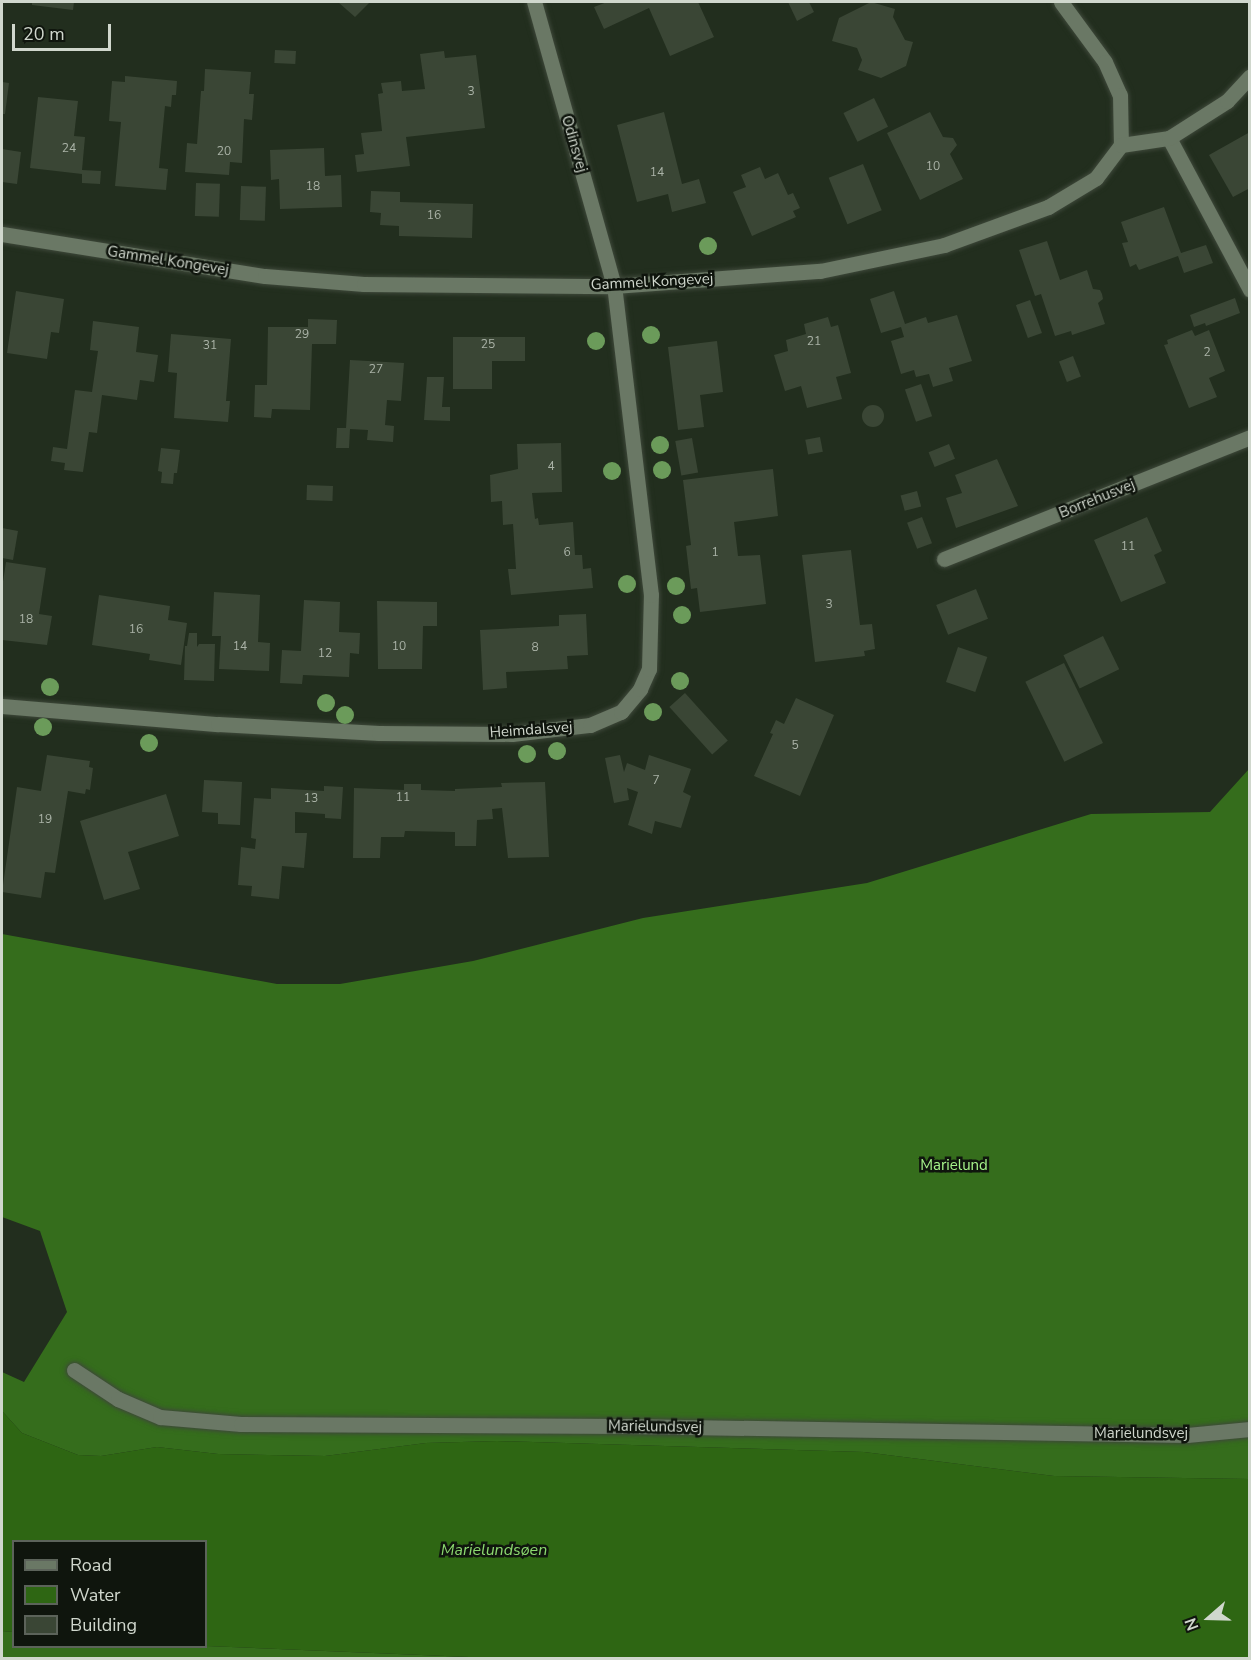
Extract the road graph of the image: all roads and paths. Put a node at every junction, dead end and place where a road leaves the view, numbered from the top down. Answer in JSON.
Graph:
{"nodes":[{"id":1,"x":534,"y":2,"type":"edge"},
{"id":2,"x":1061,"y":2,"type":"edge"},
{"id":3,"x":1250,"y":76,"type":"edge"},
{"id":4,"x":1169,"y":138,"type":"junction"},
{"id":5,"x":1121,"y":145,"type":"junction"},
{"id":6,"x":2,"y":234,"type":"edge"},
{"id":7,"x":614,"y":286,"type":"junction"},
{"id":8,"x":1250,"y":291,"type":"edge"},
{"id":9,"x":1250,"y":437,"type":"edge"},
{"id":10,"x":944,"y":559,"type":"dead end"},
{"id":11,"x":2,"y":706,"type":"edge"},
{"id":12,"x":74,"y":1370,"type":"dead end"},
{"id":13,"x":1250,"y":1429,"type":"edge"}],
"edges":[{"from":1,"to":7,"type":"street","name":"Odinsvej"},
{"from":2,"to":5,"type":"street"},
{"from":3,"to":4,"type":"street"},
{"from":4,"to":5,"type":"street"},
{"from":4,"to":8,"type":"street"},
{"from":5,"to":7,"type":"street","name":"Gammel Kongevej"},
{"from":6,"to":7,"type":"street","name":"Gammel Kongevej"},
{"from":7,"to":11,"type":"street","name":"Heimdalsvej"},
{"from":9,"to":10,"type":"street","name":"Borrehusvej"},
{"from":12,"to":13,"type":"street","name":"Marielundsvej"}]}
